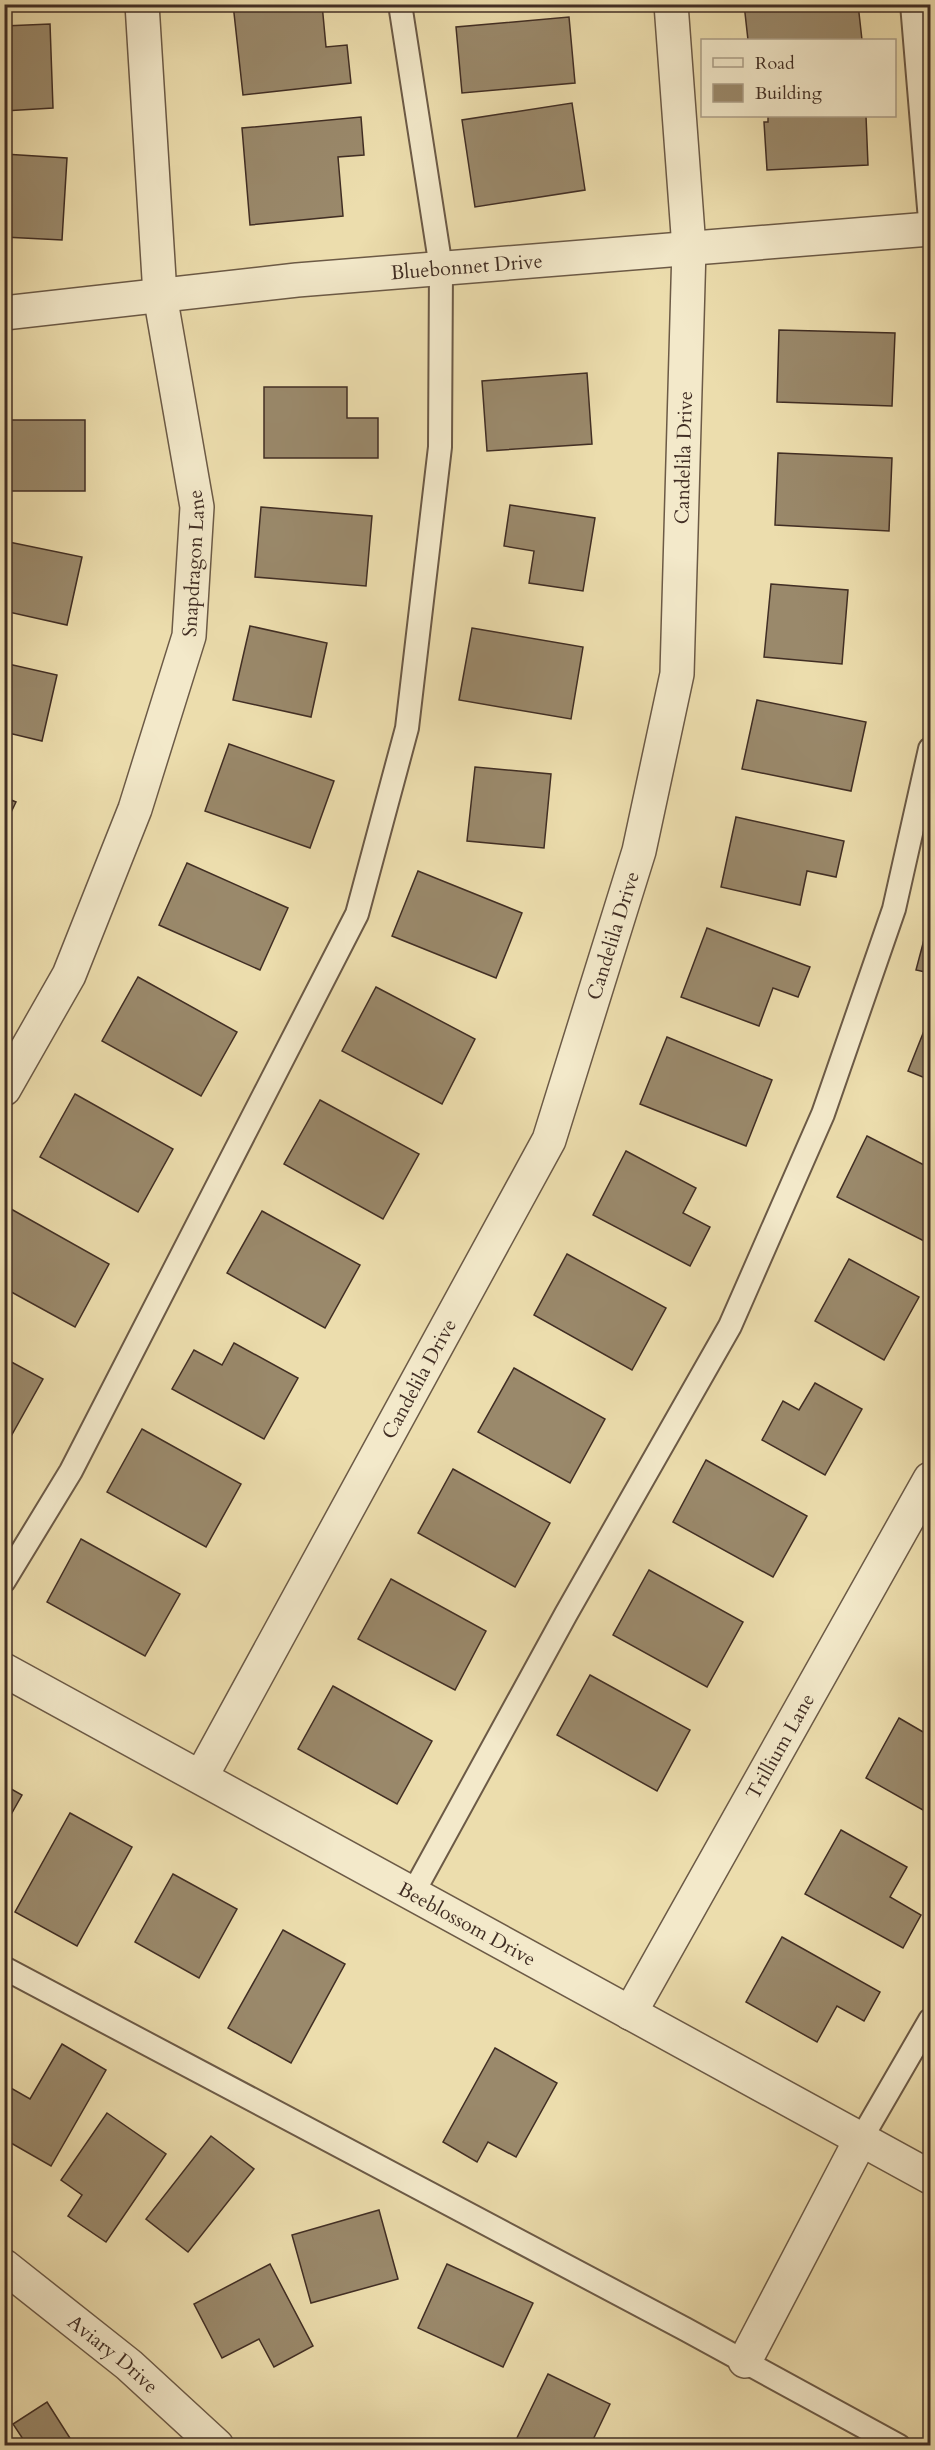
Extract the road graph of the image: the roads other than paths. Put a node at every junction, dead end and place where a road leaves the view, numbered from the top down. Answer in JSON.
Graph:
{"nodes":[{"id":1,"x":142,"y":4,"type":"edge"},
{"id":2,"x":400,"y":4,"type":"edge"},
{"id":3,"x":671,"y":4,"type":"edge"},
{"id":4,"x":912,"y":4,"type":"edge"},
{"id":5,"x":930,"y":220,"type":"edge"},
{"id":6,"x":930,"y":229,"type":"edge"},
{"id":7,"x":689,"y":248,"type":"junction"},
{"id":8,"x":441,"y":268,"type":"junction"},
{"id":9,"x":160,"y":295,"type":"junction"},
{"id":10,"x":4,"y":313,"type":"edge"},
{"id":11,"x":930,"y":749,"type":"edge"},
{"id":12,"x":4,"y":1089,"type":"edge"},
{"id":13,"x":930,"y":1479,"type":"edge"},
{"id":14,"x":4,"y":1581,"type":"edge"},
{"id":15,"x":4,"y":1670,"type":"edge"},
{"id":16,"x":201,"y":1777,"type":"junction"},
{"id":17,"x":413,"y":1893,"type":"junction"},
{"id":18,"x":4,"y":1968,"type":"edge"},
{"id":19,"x":630,"y":2013,"type":"junction"},
{"id":20,"x":930,"y":2020,"type":"edge"},
{"id":21,"x":861,"y":2139,"type":"junction"},
{"id":22,"x":930,"y":2177,"type":"edge"},
{"id":23,"x":4,"y":2266,"type":"edge"},
{"id":24,"x":745,"y":2361,"type":"junction"},
{"id":25,"x":217,"y":2445,"type":"edge"},
{"id":26,"x":899,"y":2445,"type":"edge"}],
"edges":[{"from":1,"to":9,"type":"street","name":"Snapdragon Lane"},
{"from":2,"to":8,"type":"lane"},
{"from":3,"to":7,"type":"street","name":"Candelila Drive"},
{"from":4,"to":5,"type":"lane"},
{"from":6,"to":7,"type":"street","name":"Bluebonnet Drive"},
{"from":7,"to":8,"type":"street","name":"Bluebonnet Drive"},
{"from":7,"to":16,"type":"street","name":"Candelila Drive"},
{"from":8,"to":9,"type":"street","name":"Bluebonnet Drive"},
{"from":8,"to":14,"type":"lane"},
{"from":9,"to":10,"type":"street","name":"Bluebonnet Drive"},
{"from":9,"to":12,"type":"street","name":"Snapdragon Lane"},
{"from":11,"to":17,"type":"lane"},
{"from":13,"to":19,"type":"street","name":"Trillium Lane"},
{"from":15,"to":16,"type":"street","name":"Beeblossom Drive"},
{"from":16,"to":17,"type":"street","name":"Beeblossom Drive"},
{"from":17,"to":19,"type":"street","name":"Beeblossom Drive"},
{"from":18,"to":24,"type":"lane"},
{"from":19,"to":21,"type":"street","name":"Beeblossom Drive"},
{"from":20,"to":21,"type":"lane"},
{"from":21,"to":22,"type":"street","name":"Beeblossom Drive"},
{"from":21,"to":24,"type":"street"},
{"from":23,"to":25,"type":"street","name":"Aviary Drive"},
{"from":24,"to":26,"type":"lane"}]}
